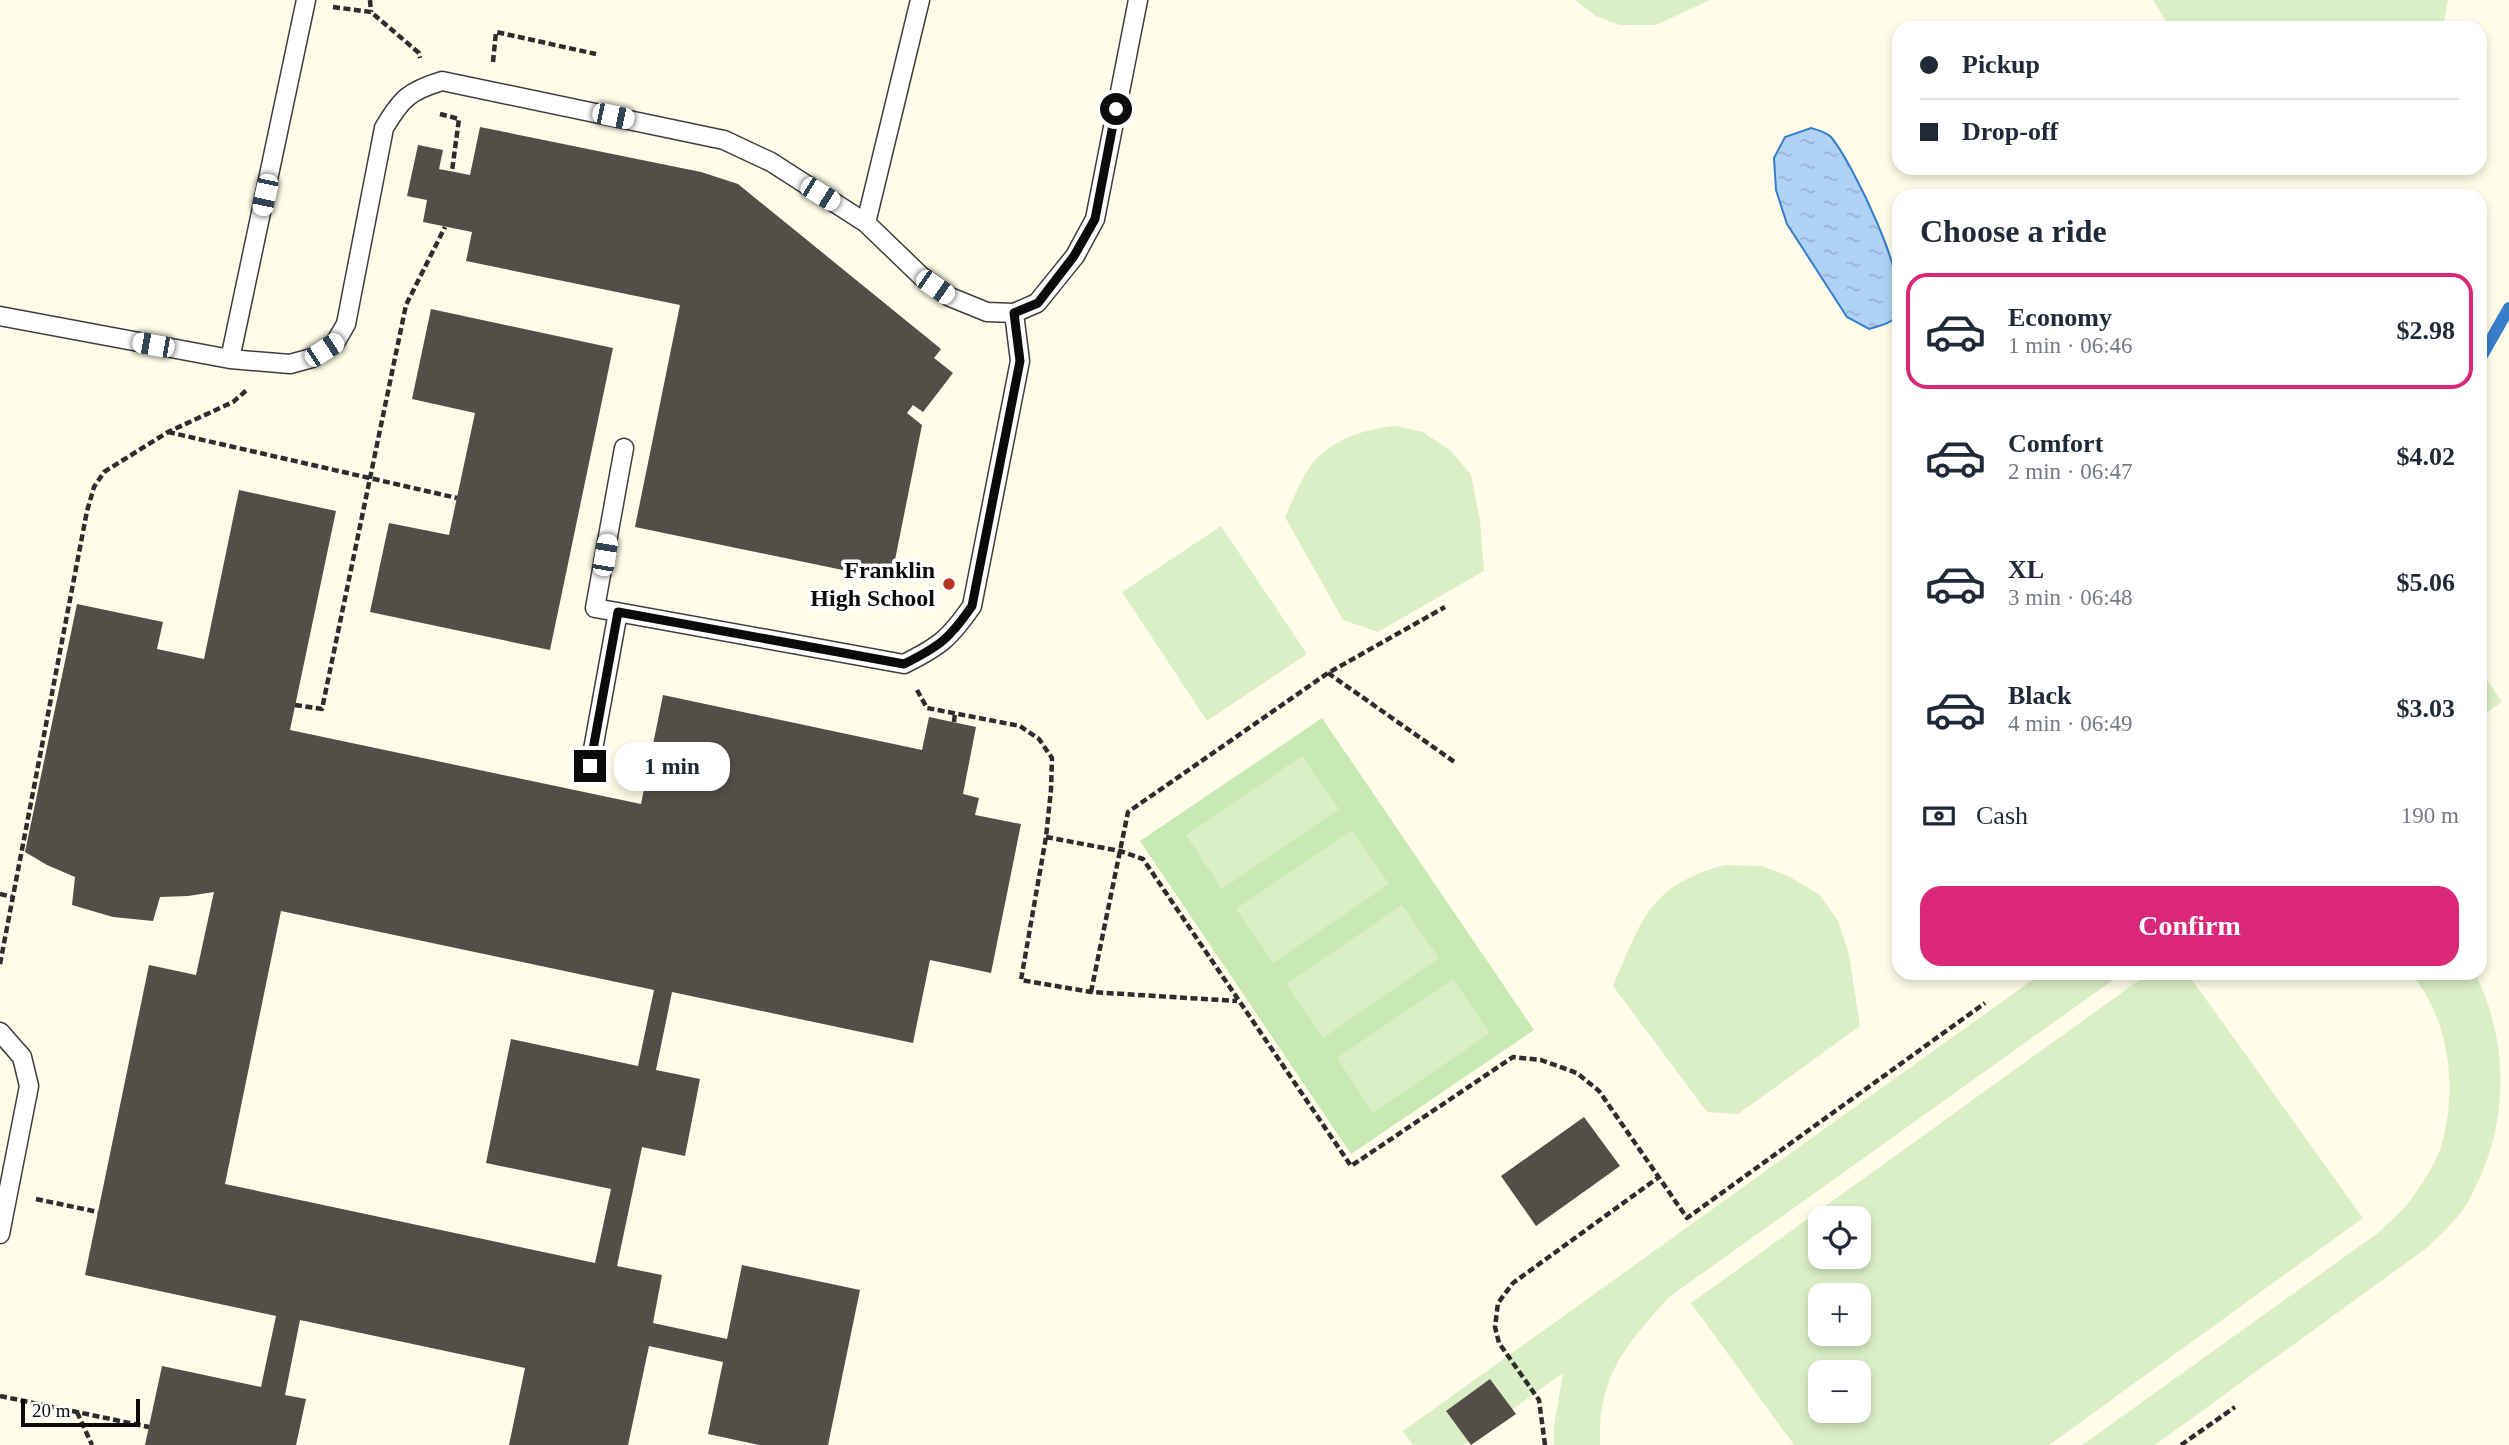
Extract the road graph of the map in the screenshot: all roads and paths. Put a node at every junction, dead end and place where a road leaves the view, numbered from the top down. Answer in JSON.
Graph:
{"nodes":[{"id":1,"x":370,"y":0,"type":"edge"},
{"id":2,"x":920,"y":0,"type":"edge"},
{"id":3,"x":1138,"y":0,"type":"edge"},
{"id":4,"x":305,"y":2,"type":"edge"},
{"id":5,"x":596,"y":54,"type":"dead end"},
{"id":6,"x":483,"y":89,"type":"junction"},
{"id":7,"x":459,"y":119,"type":"dead end"},
{"id":8,"x":866,"y":223,"type":"junction"},
{"id":9,"x":445,"y":227,"type":"dead end"},
{"id":10,"x":1014,"y":313,"type":"junction"},
{"id":11,"x":0,"y":316,"type":"edge"},
{"id":12,"x":230,"y":359,"type":"junction"},
{"id":13,"x":277,"y":363,"type":"junction"},
{"id":14,"x":168,"y":432,"type":"junction"},
{"id":15,"x":624,"y":448,"type":"dead end"},
{"id":16,"x":370,"y":478,"type":"junction"},
{"id":17,"x":457,"y":498,"type":"dead end"},
{"id":18,"x":1445,"y":607,"type":"dead end"},
{"id":19,"x":618,"y":612,"type":"junction"},
{"id":20,"x":904,"y":664,"type":"junction"},
{"id":21,"x":1328,"y":673,"type":"junction"},
{"id":22,"x":295,"y":705,"type":"dead end"},
{"id":23,"x":955,"y":713,"type":"junction"},
{"id":24,"x":954,"y":722,"type":"dead end"},
{"id":25,"x":1456,"y":763,"type":"dead end"},
{"id":26,"x":590,"y":766,"type":"dead end"},
{"id":27,"x":1046,"y":837,"type":"junction"},
{"id":28,"x":1120,"y":850,"type":"junction"},
{"id":29,"x":0,"y":894,"type":"edge"},
{"id":30,"x":13,"y":897,"type":"junction"},
{"id":31,"x":0,"y":964,"type":"edge"},
{"id":32,"x":1091,"y":992,"type":"junction"},
{"id":33,"x":1237,"y":1000,"type":"junction"},
{"id":34,"x":1985,"y":1003,"type":"dead end"},
{"id":35,"x":0,"y":1032,"type":"edge"},
{"id":36,"x":1659,"y":1177,"type":"junction"},
{"id":37,"x":8,"y":1194,"type":"junction"},
{"id":38,"x":98,"y":1212,"type":"dead end"},
{"id":39,"x":0,"y":1234,"type":"edge"},
{"id":40,"x":0,"y":1395,"type":"edge"},
{"id":41,"x":2235,"y":1407,"type":"dead end"},
{"id":42,"x":77,"y":1412,"type":"junction"},
{"id":43,"x":149,"y":1427,"type":"dead end"},
{"id":44,"x":92,"y":1445,"type":"edge"},
{"id":45,"x":1545,"y":1445,"type":"edge"},
{"id":46,"x":2182,"y":1445,"type":"edge"}],
"edges":[{"from":1,"to":4,"type":"path"},
{"from":2,"to":8,"type":"lane"},
{"from":3,"to":10,"type":"lane"},
{"from":4,"to":12,"type":"lane"},
{"from":5,"to":6,"type":"path"},
{"from":6,"to":7,"type":"path"},
{"from":6,"to":8,"type":"lane"},
{"from":6,"to":13,"type":"lane"},
{"from":8,"to":10,"type":"lane"},
{"from":9,"to":16,"type":"path"},
{"from":10,"to":20,"type":"lane"},
{"from":11,"to":12,"type":"lane"},
{"from":12,"to":13,"type":"lane"},
{"from":13,"to":14,"type":"path"},
{"from":14,"to":16,"type":"path"},
{"from":14,"to":30,"type":"path"},
{"from":15,"to":19,"type":"lane"},
{"from":16,"to":17,"type":"path"},
{"from":16,"to":22,"type":"path"},
{"from":18,"to":21,"type":"path"},
{"from":19,"to":20,"type":"lane"},
{"from":19,"to":26,"type":"lane"},
{"from":20,"to":23,"type":"path"},
{"from":21,"to":25,"type":"path"},
{"from":21,"to":28,"type":"path"},
{"from":23,"to":24,"type":"path"},
{"from":23,"to":27,"type":"path"},
{"from":27,"to":28,"type":"path"},
{"from":27,"to":32,"type":"path"},
{"from":28,"to":32,"type":"path"},
{"from":28,"to":33,"type":"path"},
{"from":29,"to":30,"type":"path"},
{"from":30,"to":31,"type":"path"},
{"from":32,"to":33,"type":"path"},
{"from":33,"to":36,"type":"path"},
{"from":34,"to":36,"type":"path"},
{"from":35,"to":37,"type":"lane"},
{"from":36,"to":45,"type":"path"},
{"from":37,"to":38,"type":"path"},
{"from":37,"to":39,"type":"lane"},
{"from":40,"to":42,"type":"path"},
{"from":41,"to":46,"type":"path"},
{"from":42,"to":43,"type":"path"},
{"from":42,"to":44,"type":"path"}]}
